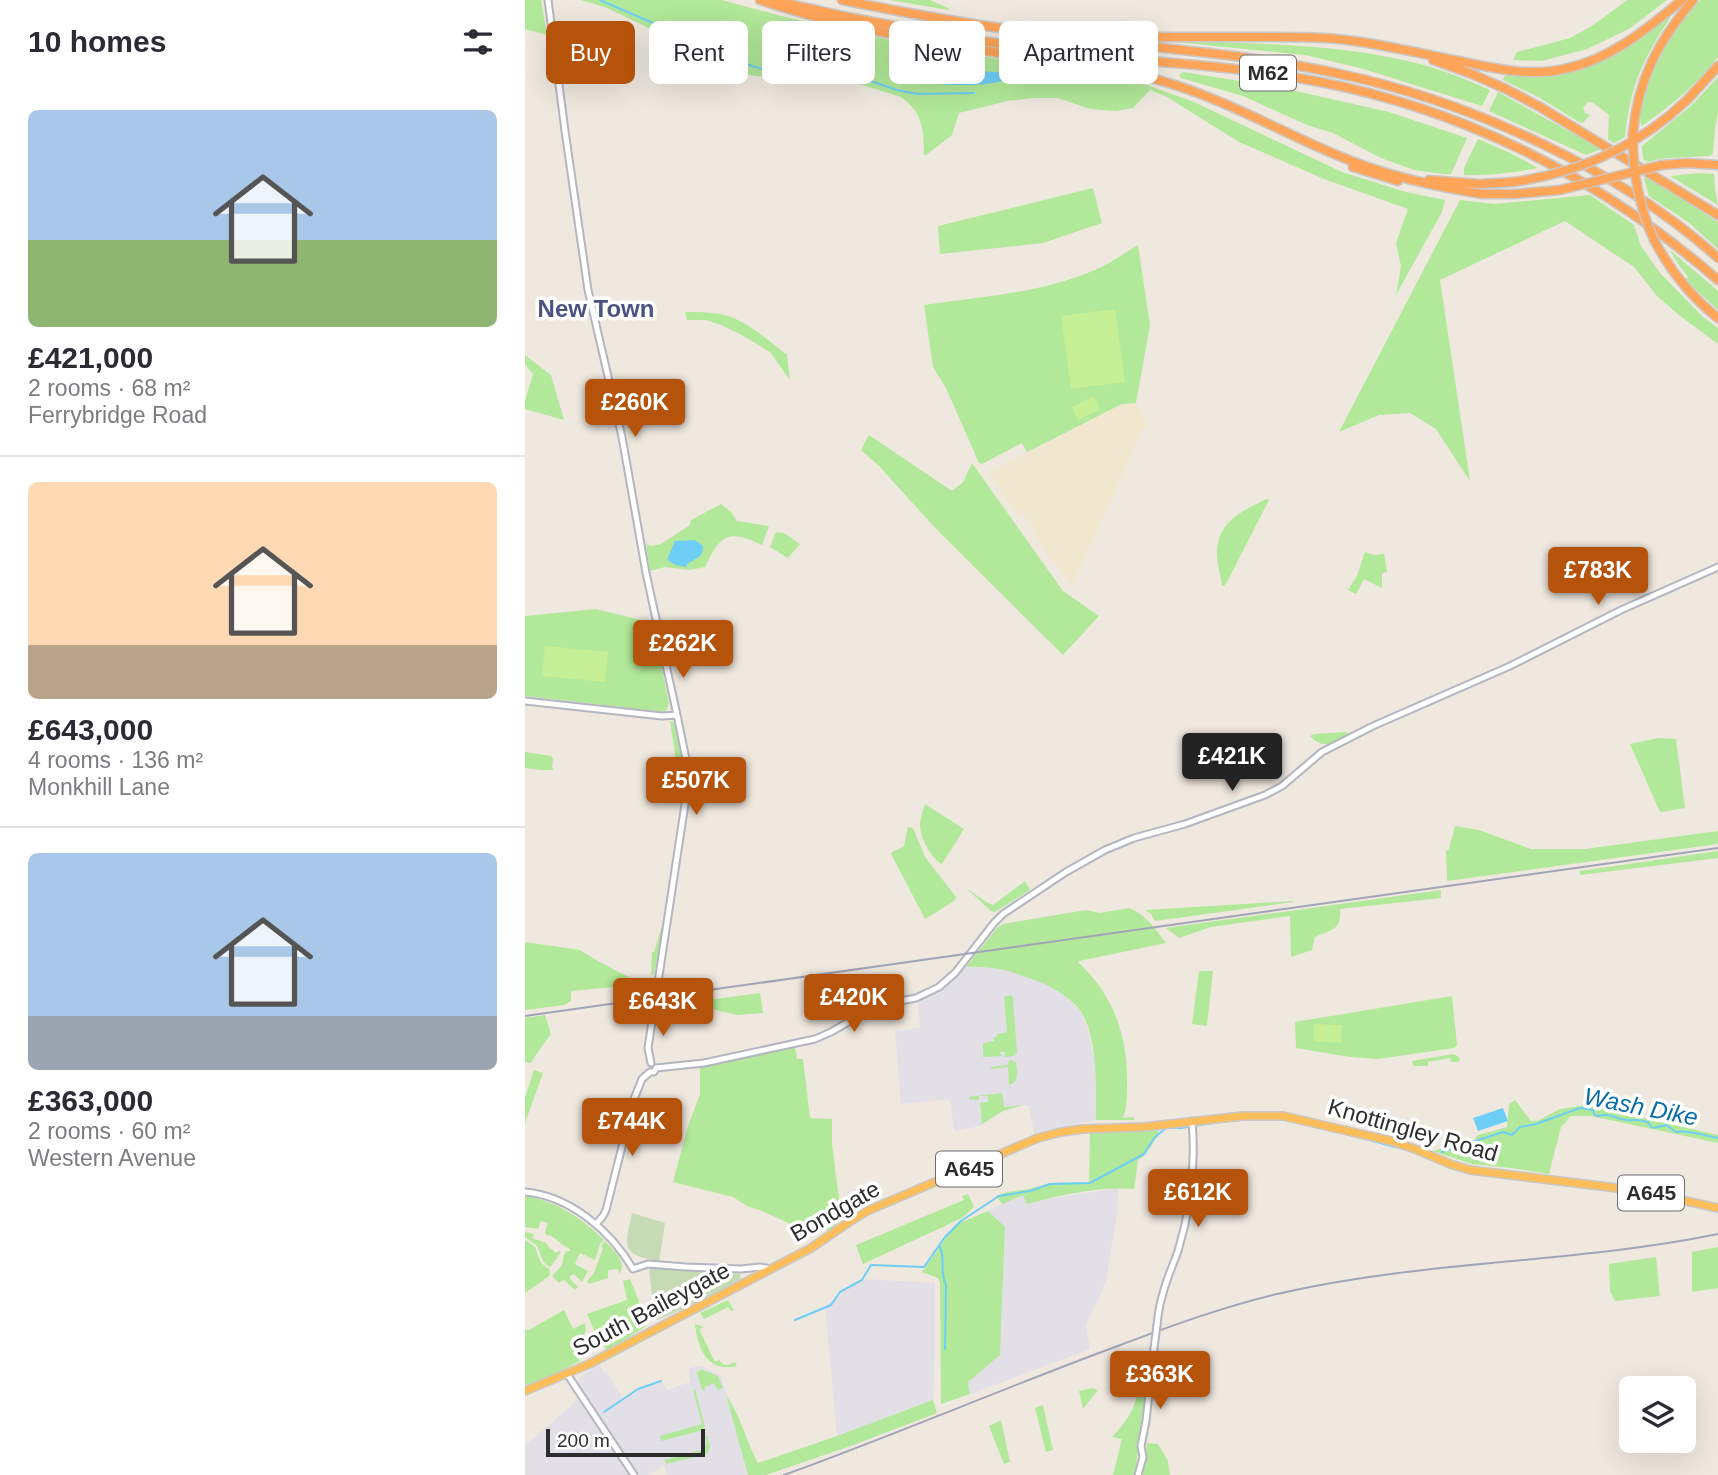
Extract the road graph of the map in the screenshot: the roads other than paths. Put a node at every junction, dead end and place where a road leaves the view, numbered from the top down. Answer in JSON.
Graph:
{"nodes":[{"id":1,"x":548,"y":0,"type":"edge"},
{"id":2,"x":760,"y":0,"type":"edge"},
{"id":3,"x":771,"y":0,"type":"edge"},
{"id":4,"x":842,"y":0,"type":"edge"},
{"id":5,"x":1682,"y":0,"type":"edge"},
{"id":6,"x":1693,"y":0,"type":"edge"},
{"id":7,"x":889,"y":25,"type":"edge"},
{"id":8,"x":999,"y":29,"type":"edge"},
{"id":9,"x":1158,"y":37,"type":"edge"},
{"id":10,"x":985,"y":40,"type":"edge"},
{"id":11,"x":1158,"y":48,"type":"edge"},
{"id":12,"x":1404,"y":49,"type":"junction"},
{"id":13,"x":999,"y":52,"type":"edge"},
{"id":14,"x":1718,"y":66,"type":"edge"},
{"id":15,"x":1158,"y":81,"type":"edge"},
{"id":16,"x":1227,"y":106,"type":"junction"},
{"id":17,"x":1718,"y":164,"type":"edge"},
{"id":18,"x":1382,"y":171,"type":"junction"},
{"id":19,"x":1482,"y":194,"type":"junction"},
{"id":20,"x":1718,"y":215,"type":"edge"},
{"id":21,"x":1718,"y":258,"type":"edge"},
{"id":22,"x":1718,"y":280,"type":"edge"},
{"id":23,"x":1718,"y":318,"type":"edge"},
{"id":24,"x":1718,"y":567,"type":"edge"},
{"id":25,"x":525,"y":701,"type":"edge"},
{"id":26,"x":677,"y":715,"type":"junction"},
{"id":27,"x":653,"y":1066,"type":"junction"},
{"id":28,"x":1192,"y":1125,"type":"junction"},
{"id":29,"x":1097,"y":1128,"type":"joint"},
{"id":30,"x":525,"y":1192,"type":"edge"},
{"id":31,"x":1718,"y":1208,"type":"edge"},
{"id":32,"x":596,"y":1224,"type":"junction"},
{"id":33,"x":741,"y":1269,"type":"junction"},
{"id":34,"x":771,"y":1269,"type":"junction"},
{"id":35,"x":752,"y":1278,"type":"junction"},
{"id":36,"x":567,"y":1374,"type":"junction"},
{"id":37,"x":525,"y":1391,"type":"edge"},
{"id":38,"x":634,"y":1475,"type":"edge"},
{"id":39,"x":1139,"y":1475,"type":"edge"}],
"edges":[{"from":1,"to":26,"type":"street"},
{"from":2,"to":13,"type":"highway"},
{"from":3,"to":7,"type":"highway","number":"M62"},
{"from":4,"to":8,"type":"highway","number":"M62"},
{"from":5,"to":12,"type":"highway"},
{"from":6,"to":23,"type":"highway","bridge":true},
{"from":9,"to":12,"type":"highway"},
{"from":10,"to":22,"type":"highway","number":"M62"},
{"from":11,"to":21,"type":"highway","number":"M62"},
{"from":12,"to":20,"type":"highway"},
{"from":14,"to":18,"type":"highway","bridge":true},
{"from":15,"to":16,"type":"highway"},
{"from":16,"to":18,"type":"highway"},
{"from":16,"to":19,"type":"highway"},
{"from":17,"to":19,"type":"highway","bridge":true},
{"from":18,"to":19,"type":"highway"},
{"from":24,"to":27,"type":"street"},
{"from":25,"to":26,"type":"street"},
{"from":26,"to":27,"type":"street"},
{"from":27,"to":32,"type":"street"},
{"from":28,"to":29,"type":"highway","name":"Knottingley Road","number":"A645"},
{"from":28,"to":31,"type":"highway","name":"Knottingley Road","number":"A645"},
{"from":28,"to":39,"type":"street","bridge":true},
{"from":29,"to":34,"type":"highway","name":"Bondgate","number":"A645"},
{"from":30,"to":32,"type":"street"},
{"from":32,"to":33,"type":"street"},
{"from":33,"to":34,"type":"street"},
{"from":33,"to":35,"type":"street"},
{"from":34,"to":35,"type":"highway","name":"Bondgate","number":"A645"},
{"from":35,"to":36,"type":"highway","name":"South Baileygate","number":"A645"},
{"from":36,"to":37,"type":"highway","number":"A645"},
{"from":36,"to":38,"type":"street"}]}
